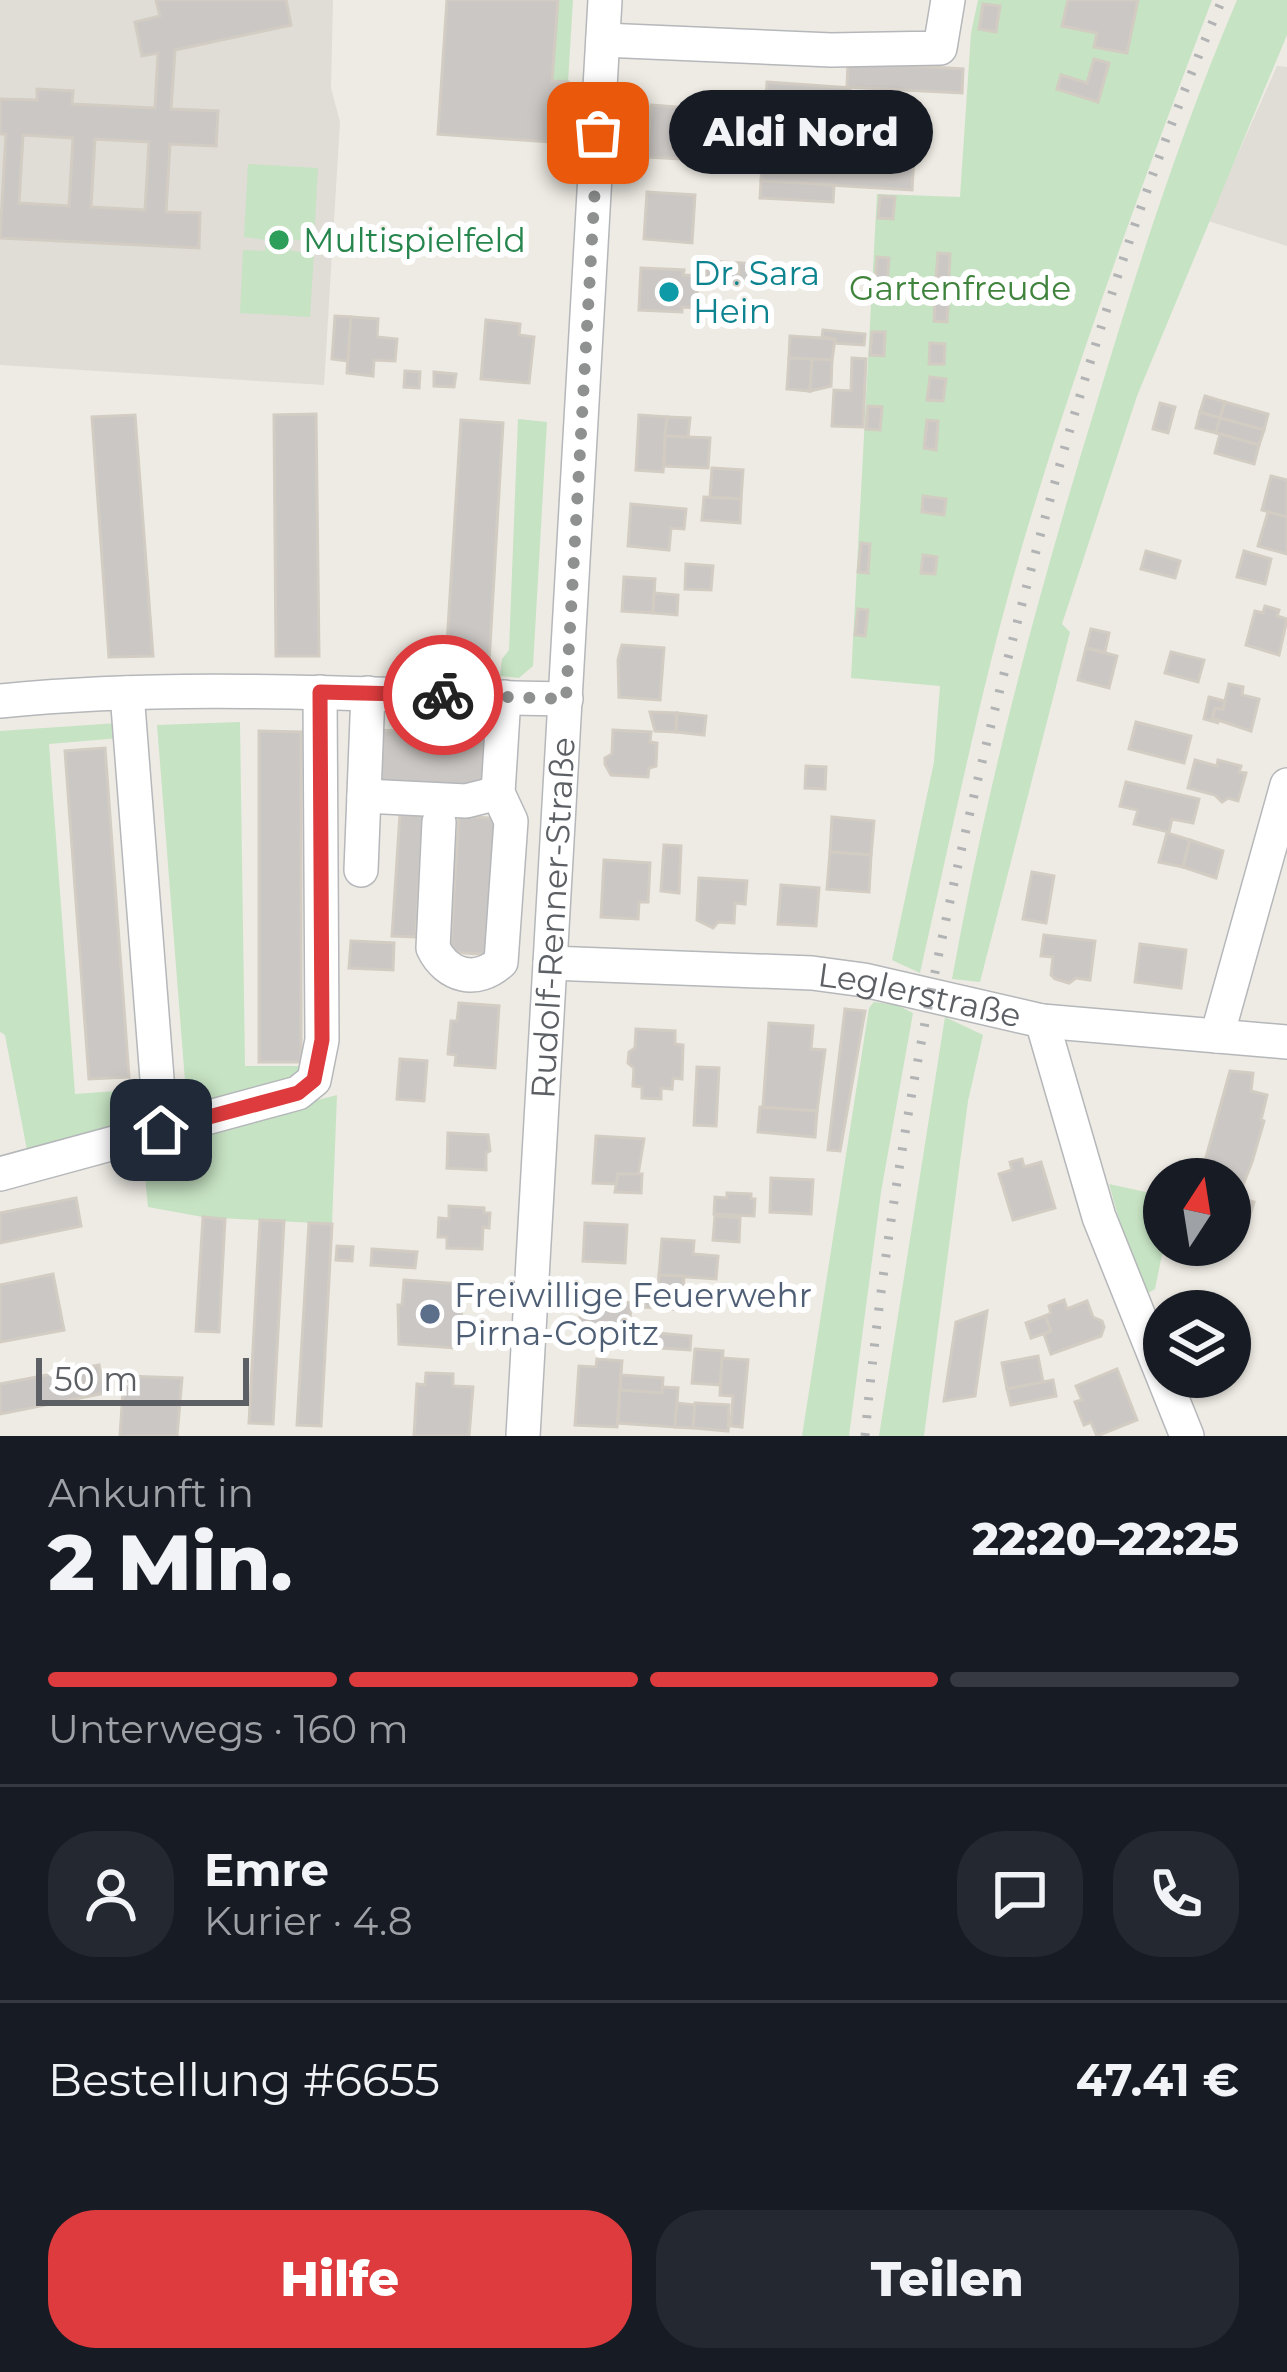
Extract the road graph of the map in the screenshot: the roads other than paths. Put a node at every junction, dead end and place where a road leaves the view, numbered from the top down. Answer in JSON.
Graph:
{"nodes":[{"id":1,"x":605,"y":0,"type":"edge"},
{"id":2,"x":947,"y":0,"type":"edge"},
{"id":3,"x":603,"y":40,"type":"junction"},
{"id":4,"x":320,"y":692,"type":"junction"},
{"id":5,"x":127,"y":693,"type":"junction"},
{"id":6,"x":368,"y":693,"type":"junction"},
{"id":7,"x":504,"y":697,"type":"junction"},
{"id":8,"x":566,"y":699,"type":"junction"},
{"id":9,"x":0,"y":701,"type":"edge"},
{"id":10,"x":1287,"y":785,"type":"edge"},
{"id":11,"x":498,"y":793,"type":"junction"},
{"id":12,"x":364,"y":796,"type":"junction"},
{"id":13,"x":439,"y":822,"type":"dead end"},
{"id":14,"x":361,"y":870,"type":"dead end"},
{"id":15,"x":550,"y":963,"type":"junction"},
{"id":16,"x":1042,"y":1021,"type":"junction"},
{"id":17,"x":1217,"y":1036,"type":"junction"},
{"id":18,"x":1287,"y":1042,"type":"edge"},
{"id":19,"x":161,"y":1130,"type":"junction"},
{"id":20,"x":1,"y":1167,"type":"edge"},
{"id":21,"x":523,"y":1436,"type":"edge"},
{"id":22,"x":1187,"y":1436,"type":"edge"}],
"edges":[{"from":1,"to":3,"type":"street","name":"Rudolf-Renner-Straße"},
{"from":2,"to":3,"type":"street"},
{"from":3,"to":8,"type":"street","name":"Rudolf-Renner-Straße"},
{"from":4,"to":5,"type":"street"},
{"from":4,"to":6,"type":"street"},
{"from":4,"to":19,"type":"street"},
{"from":5,"to":9,"type":"street"},
{"from":5,"to":19,"type":"street"},
{"from":6,"to":7,"type":"street"},
{"from":6,"to":12,"type":"street"},
{"from":7,"to":8,"type":"street"},
{"from":7,"to":11,"type":"street"},
{"from":8,"to":15,"type":"street","name":"Rudolf-Renner-Straße"},
{"from":10,"to":17,"type":"street"},
{"from":11,"to":12,"type":"street"},
{"from":11,"to":13,"type":"street"},
{"from":12,"to":14,"type":"street"},
{"from":15,"to":16,"type":"street","name":"Leglerstraße"},
{"from":15,"to":21,"type":"street","name":"Rudolf-Renner-Straße"},
{"from":16,"to":17,"type":"street","name":"Leglerstraße"},
{"from":16,"to":22,"type":"street"},
{"from":17,"to":18,"type":"street","name":"Leglerstraße"},
{"from":19,"to":20,"type":"street"}]}
